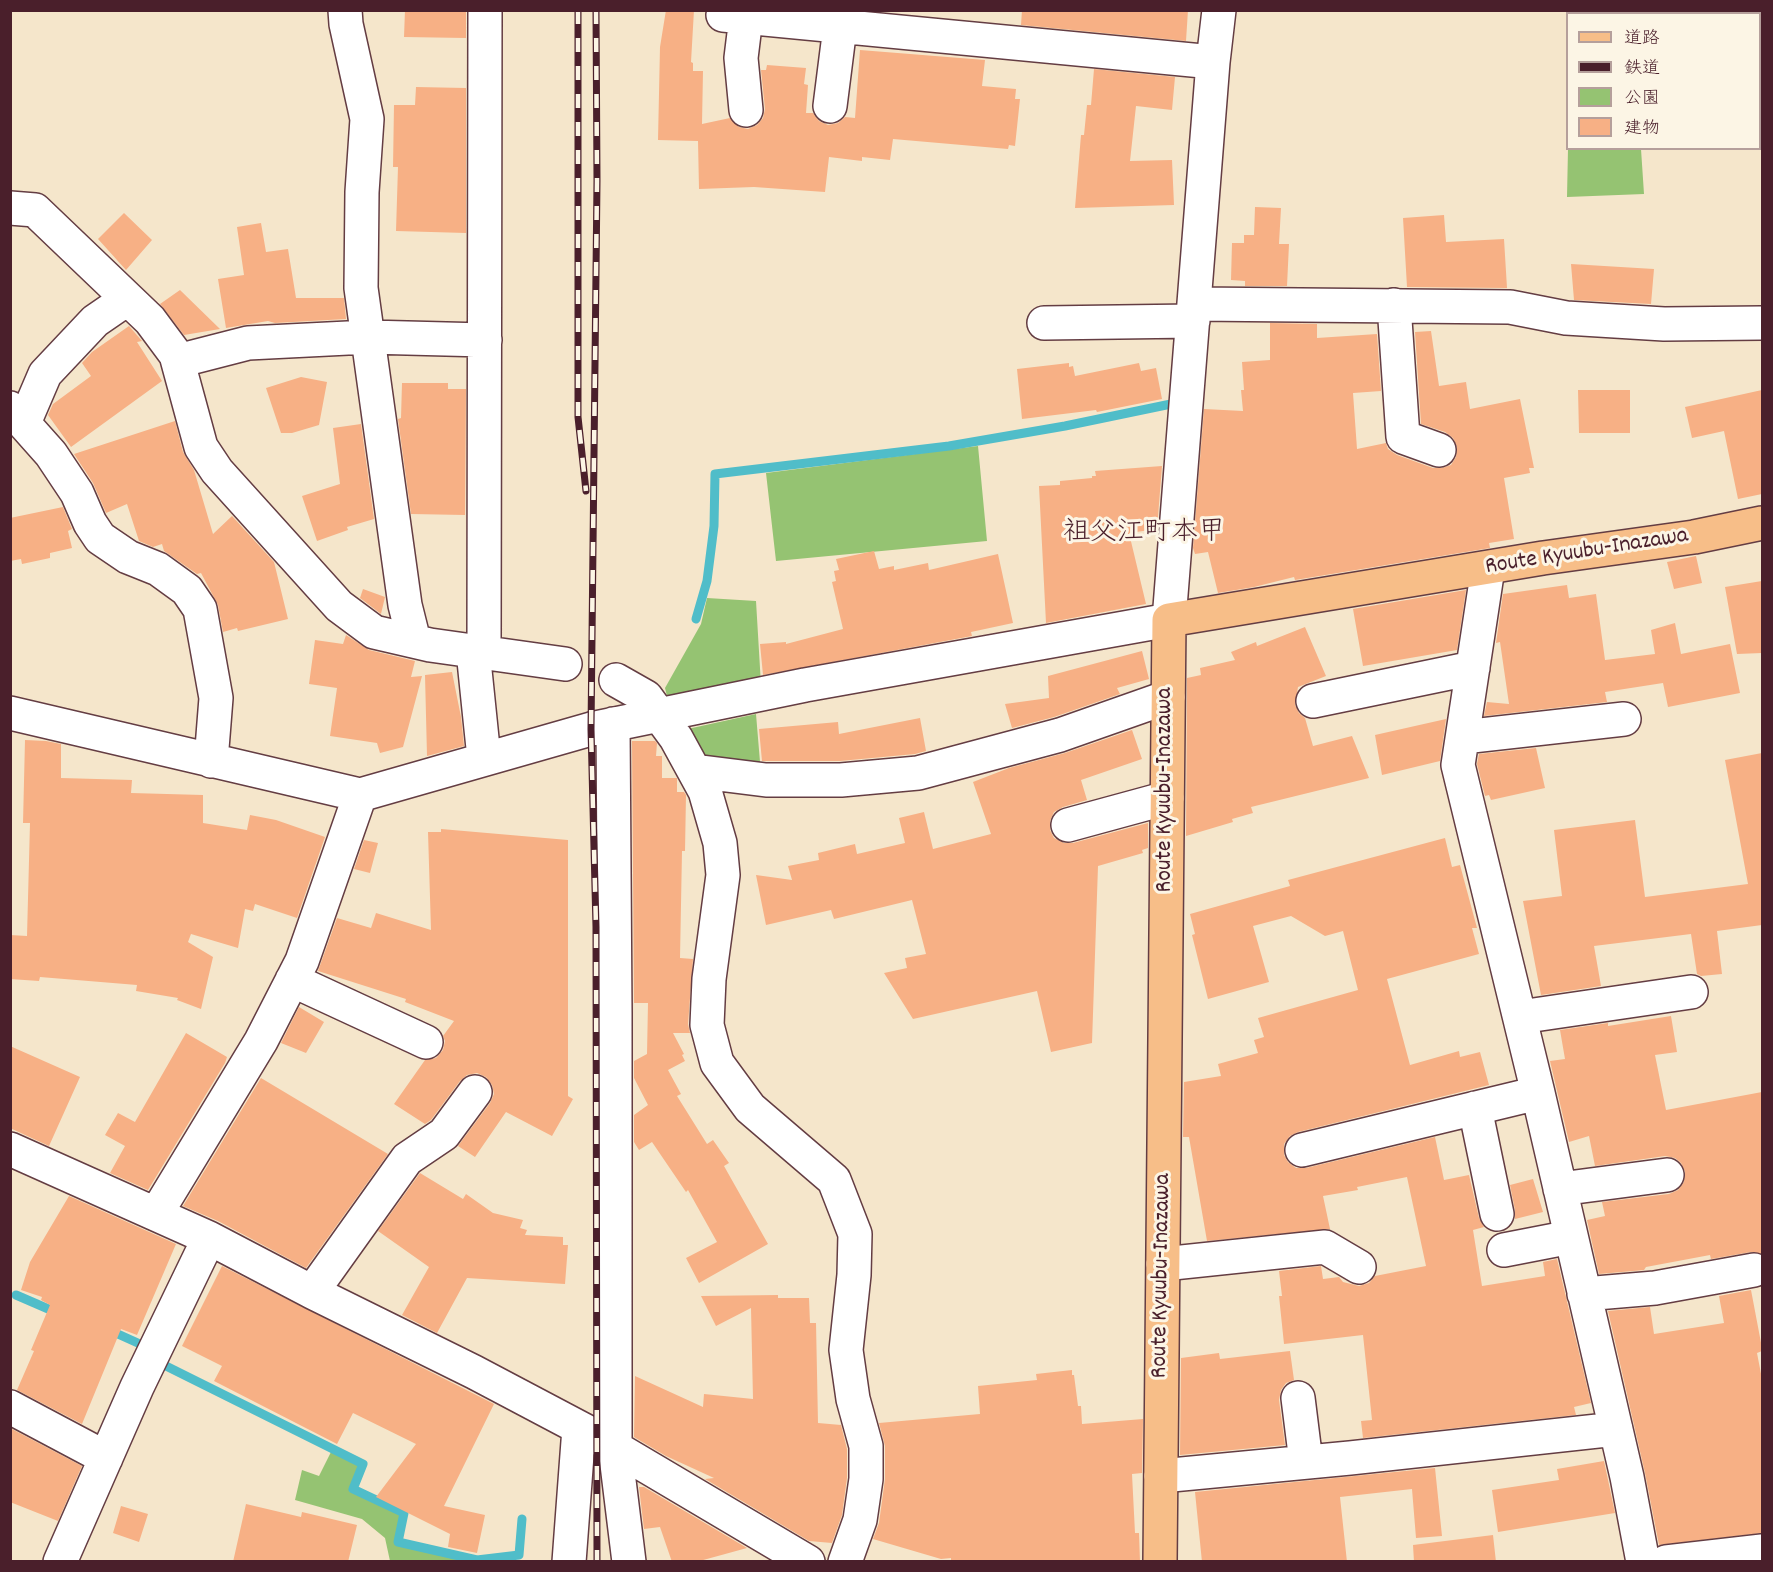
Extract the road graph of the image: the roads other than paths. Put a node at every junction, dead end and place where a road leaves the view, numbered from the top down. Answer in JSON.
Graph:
{"nodes":[{"id":1,"x":345,"y":10,"type":"edge"},
{"id":2,"x":485,"y":10,"type":"edge"},
{"id":3,"x":1219,"y":10,"type":"edge"},
{"id":4,"x":840,"y":27,"type":"junction"},
{"id":5,"x":1213,"y":62,"type":"junction"},
{"id":6,"x":830,"y":106,"type":"dead end"},
{"id":7,"x":746,"y":110,"type":"dead end"},
{"id":8,"x":10,"y":208,"type":"edge"},
{"id":9,"x":127,"y":298,"type":"junction"},
{"id":10,"x":1394,"y":305,"type":"junction"},
{"id":11,"x":1194,"y":312,"type":"junction"},
{"id":12,"x":1044,"y":323,"type":"dead end"},
{"id":13,"x":1762,"y":323,"type":"edge"},
{"id":14,"x":368,"y":337,"type":"junction"},
{"id":15,"x":484,"y":340,"type":"junction"},
{"id":16,"x":177,"y":361,"type":"junction"},
{"id":17,"x":17,"y":415,"type":"edge"},
{"id":18,"x":1440,"y":450,"type":"dead end"},
{"id":19,"x":1762,"y":523,"type":"edge"},
{"id":20,"x":1488,"y":568,"type":"junction"},
{"id":21,"x":1169,"y":620,"type":"junction"},
{"id":22,"x":414,"y":641,"type":"junction"},
{"id":23,"x":478,"y":652,"type":"junction"},
{"id":24,"x":565,"y":664,"type":"dead end"},
{"id":25,"x":1473,"y":668,"type":"junction"},
{"id":26,"x":616,"y":680,"type":"dead end"},
{"id":27,"x":1168,"y":697,"type":"junction"},
{"id":28,"x":1313,"y":701,"type":"dead end"},
{"id":29,"x":10,"y":713,"type":"edge"},
{"id":30,"x":660,"y":715,"type":"junction"},
{"id":31,"x":1624,"y":719,"type":"dead end"},
{"id":32,"x":613,"y":724,"type":"junction"},
{"id":33,"x":1463,"y":737,"type":"junction"},
{"id":34,"x":484,"y":758,"type":"junction"},
{"id":35,"x":211,"y":761,"type":"junction"},
{"id":36,"x":694,"y":771,"type":"junction"},
{"id":37,"x":360,"y":795,"type":"junction"},
{"id":38,"x":1167,"y":798,"type":"junction"},
{"id":39,"x":1068,"y":825,"type":"dead end"},
{"id":40,"x":292,"y":980,"type":"junction"},
{"id":41,"x":1691,"y":992,"type":"dead end"},
{"id":42,"x":1520,"y":1017,"type":"junction"},
{"id":43,"x":426,"y":1042,"type":"dead end"},
{"id":44,"x":475,"y":1092,"type":"dead end"},
{"id":45,"x":1538,"y":1093,"type":"junction"},
{"id":46,"x":1475,"y":1108,"type":"junction"},
{"id":47,"x":10,"y":1149,"type":"edge"},
{"id":48,"x":1302,"y":1150,"type":"dead end"},
{"id":49,"x":1666,"y":1175,"type":"dead end"},
{"id":50,"x":1560,"y":1189,"type":"junction"},
{"id":51,"x":156,"y":1214,"type":"junction"},
{"id":52,"x":1497,"y":1214,"type":"dead end"},
{"id":53,"x":1571,"y":1237,"type":"junction"},
{"id":54,"x":209,"y":1238,"type":"junction"},
{"id":55,"x":1504,"y":1250,"type":"dead end"},
{"id":56,"x":1163,"y":1264,"type":"junction"},
{"id":57,"x":1359,"y":1267,"type":"dead end"},
{"id":58,"x":1754,"y":1270,"type":"dead end"},
{"id":59,"x":312,"y":1292,"type":"junction"},
{"id":60,"x":1584,"y":1294,"type":"junction"},
{"id":61,"x":1298,"y":1398,"type":"dead end"},
{"id":62,"x":10,"y":1407,"type":"edge"},
{"id":63,"x":579,"y":1428,"type":"junction"},
{"id":64,"x":1616,"y":1429,"type":"junction"},
{"id":65,"x":615,"y":1448,"type":"junction"},
{"id":66,"x":105,"y":1458,"type":"junction"},
{"id":67,"x":1306,"y":1462,"type":"junction"},
{"id":68,"x":1161,"y":1476,"type":"junction"},
{"id":69,"x":1762,"y":1551,"type":"edge"},
{"id":70,"x":60,"y":1562,"type":"edge"},
{"id":71,"x":569,"y":1562,"type":"edge"},
{"id":72,"x":629,"y":1562,"type":"edge"},
{"id":73,"x":808,"y":1562,"type":"edge"},
{"id":74,"x":845,"y":1562,"type":"edge"},
{"id":75,"x":1160,"y":1562,"type":"edge"},
{"id":76,"x":1643,"y":1562,"type":"edge"},
{"id":77,"x":1666,"y":1562,"type":"edge"}],
"edges":[{"from":1,"to":14,"type":"street"},
{"from":2,"to":15,"type":"street"},
{"from":3,"to":5,"type":"street"},
{"from":4,"to":5,"type":"street"},
{"from":4,"to":6,"type":"street"},
{"from":4,"to":7,"type":"street"},
{"from":5,"to":11,"type":"street"},
{"from":8,"to":9,"type":"street"},
{"from":9,"to":16,"type":"street"},
{"from":9,"to":17,"type":"street"},
{"from":10,"to":11,"type":"street"},
{"from":10,"to":13,"type":"street"},
{"from":10,"to":18,"type":"street"},
{"from":11,"to":12,"type":"street"},
{"from":11,"to":21,"type":"street"},
{"from":14,"to":15,"type":"street"},
{"from":14,"to":16,"type":"street"},
{"from":14,"to":22,"type":"street"},
{"from":15,"to":23,"type":"street"},
{"from":16,"to":22,"type":"street"},
{"from":17,"to":35,"type":"street"},
{"from":19,"to":20,"type":"main road","name":"Route Kyuubu-Inazawa"},
{"from":20,"to":21,"type":"main road","name":"Route Kyuubu-Inazawa"},
{"from":20,"to":25,"type":"street"},
{"from":21,"to":27,"type":"main road","name":"Route Kyuubu-Inazawa"},
{"from":21,"to":30,"type":"street"},
{"from":22,"to":23,"type":"street"},
{"from":23,"to":24,"type":"street"},
{"from":23,"to":34,"type":"street"},
{"from":25,"to":28,"type":"street"},
{"from":25,"to":33,"type":"street"},
{"from":26,"to":30,"type":"street"},
{"from":27,"to":36,"type":"street"},
{"from":27,"to":38,"type":"main road","name":"Route Kyuubu-Inazawa"},
{"from":29,"to":35,"type":"street"},
{"from":30,"to":32,"type":"street"},
{"from":30,"to":36,"type":"street"},
{"from":31,"to":33,"type":"street"},
{"from":32,"to":34,"type":"street"},
{"from":32,"to":65,"type":"street"},
{"from":33,"to":42,"type":"street"},
{"from":34,"to":37,"type":"street"},
{"from":35,"to":37,"type":"street"},
{"from":36,"to":74,"type":"street"},
{"from":37,"to":40,"type":"street"},
{"from":38,"to":39,"type":"street"},
{"from":38,"to":56,"type":"main road","name":"Route Kyuubu-Inazawa"},
{"from":40,"to":43,"type":"street"},
{"from":40,"to":51,"type":"street"},
{"from":41,"to":42,"type":"street"},
{"from":42,"to":45,"type":"street"},
{"from":44,"to":59,"type":"street"},
{"from":45,"to":46,"type":"street"},
{"from":45,"to":50,"type":"street"},
{"from":46,"to":48,"type":"street"},
{"from":46,"to":52,"type":"street"},
{"from":47,"to":51,"type":"street"},
{"from":49,"to":50,"type":"street"},
{"from":50,"to":53,"type":"street"},
{"from":51,"to":54,"type":"street"},
{"from":53,"to":55,"type":"street"},
{"from":53,"to":60,"type":"street"},
{"from":54,"to":59,"type":"street"},
{"from":54,"to":66,"type":"street"},
{"from":56,"to":57,"type":"street"},
{"from":56,"to":68,"type":"main road","name":"Route Kyuubu-Inazawa"},
{"from":58,"to":60,"type":"street"},
{"from":59,"to":63,"type":"street"},
{"from":60,"to":64,"type":"street"},
{"from":61,"to":67,"type":"street"},
{"from":62,"to":66,"type":"street"},
{"from":63,"to":65,"type":"street"},
{"from":63,"to":71,"type":"street"},
{"from":64,"to":67,"type":"street"},
{"from":64,"to":76,"type":"street"},
{"from":65,"to":72,"type":"street"},
{"from":65,"to":73,"type":"street"},
{"from":66,"to":70,"type":"street"},
{"from":67,"to":68,"type":"street"},
{"from":68,"to":75,"type":"main road","name":"Route Kyuubu-Inazawa"},
{"from":69,"to":77,"type":"street"}]}
